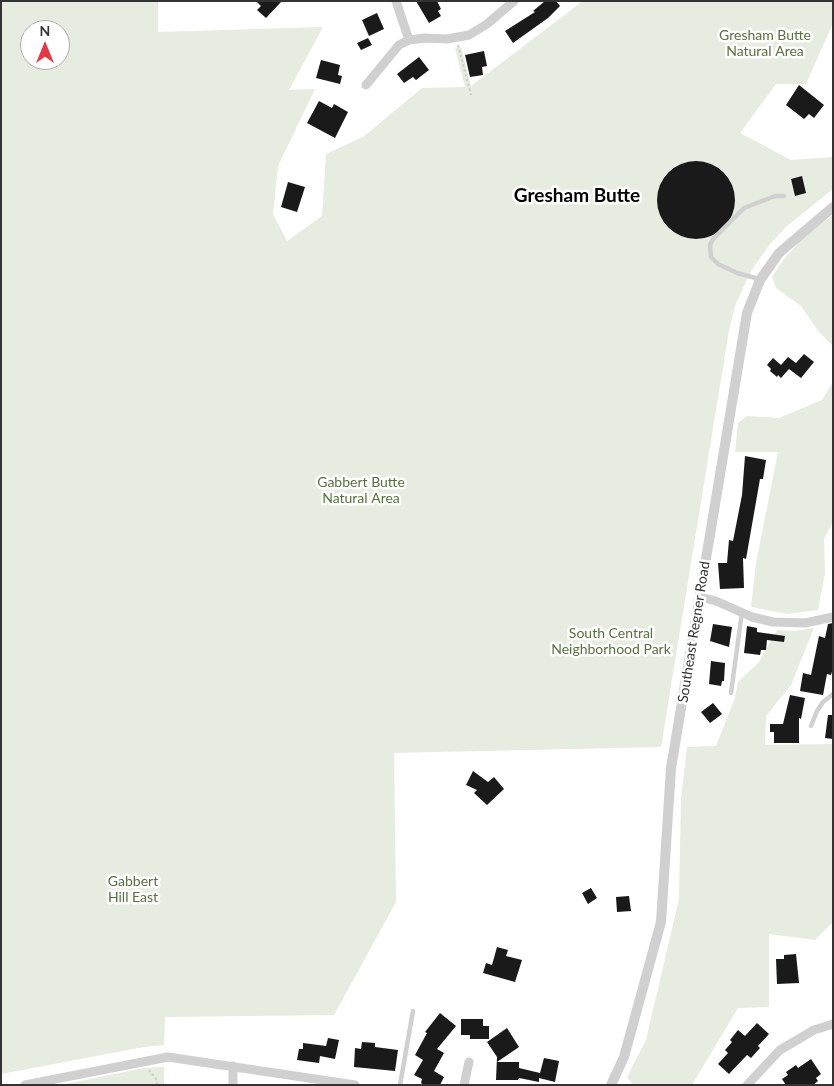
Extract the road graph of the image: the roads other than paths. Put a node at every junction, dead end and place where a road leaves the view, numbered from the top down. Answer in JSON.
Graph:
{"nodes":[{"id":1,"x":396,"y":1,"type":"edge"},
{"id":2,"x":514,"y":1,"type":"edge"},
{"id":3,"x":408,"y":40,"type":"junction"},
{"id":4,"x":366,"y":85,"type":"dead end"},
{"id":5,"x":784,"y":196,"type":"dead end"},
{"id":6,"x":833,"y":207,"type":"edge"},
{"id":7,"x":760,"y":280,"type":"junction"},
{"id":8,"x":700,"y":597,"type":"junction"},
{"id":9,"x":742,"y":612,"type":"junction"},
{"id":10,"x":833,"y":617,"type":"edge"},
{"id":11,"x":730,"y":693,"type":"dead end"},
{"id":12,"x":833,"y":694,"type":"edge"},
{"id":13,"x":811,"y":726,"type":"dead end"},
{"id":14,"x":413,"y":1011,"type":"dead end"},
{"id":15,"x":833,"y":1024,"type":"edge"},
{"id":16,"x":469,"y":1062,"type":"dead end"},
{"id":17,"x":233,"y":1066,"type":"junction"},
{"id":18,"x":24,"y":1085,"type":"edge"},
{"id":19,"x":233,"y":1085,"type":"edge"},
{"id":20,"x":355,"y":1085,"type":"edge"},
{"id":21,"x":400,"y":1085,"type":"edge"},
{"id":22,"x":464,"y":1085,"type":"edge"},
{"id":23,"x":611,"y":1085,"type":"edge"},
{"id":24,"x":747,"y":1085,"type":"edge"}],
"edges":[{"from":1,"to":3,"type":"street"},
{"from":2,"to":3,"type":"street"},
{"from":3,"to":4,"type":"street"},
{"from":5,"to":7,"type":"lane"},
{"from":6,"to":7,"type":"street","name":"Southeast Regner Road"},
{"from":7,"to":8,"type":"street","name":"Southeast Regner Road"},
{"from":8,"to":9,"type":"street"},
{"from":8,"to":23,"type":"street","name":"Southeast Regner Road"},
{"from":9,"to":10,"type":"street"},
{"from":9,"to":11,"type":"lane"},
{"from":12,"to":13,"type":"lane"},
{"from":14,"to":21,"type":"lane"},
{"from":15,"to":24,"type":"street"},
{"from":16,"to":22,"type":"street"},
{"from":17,"to":18,"type":"street"},
{"from":17,"to":19,"type":"street"},
{"from":17,"to":20,"type":"street"}]}
